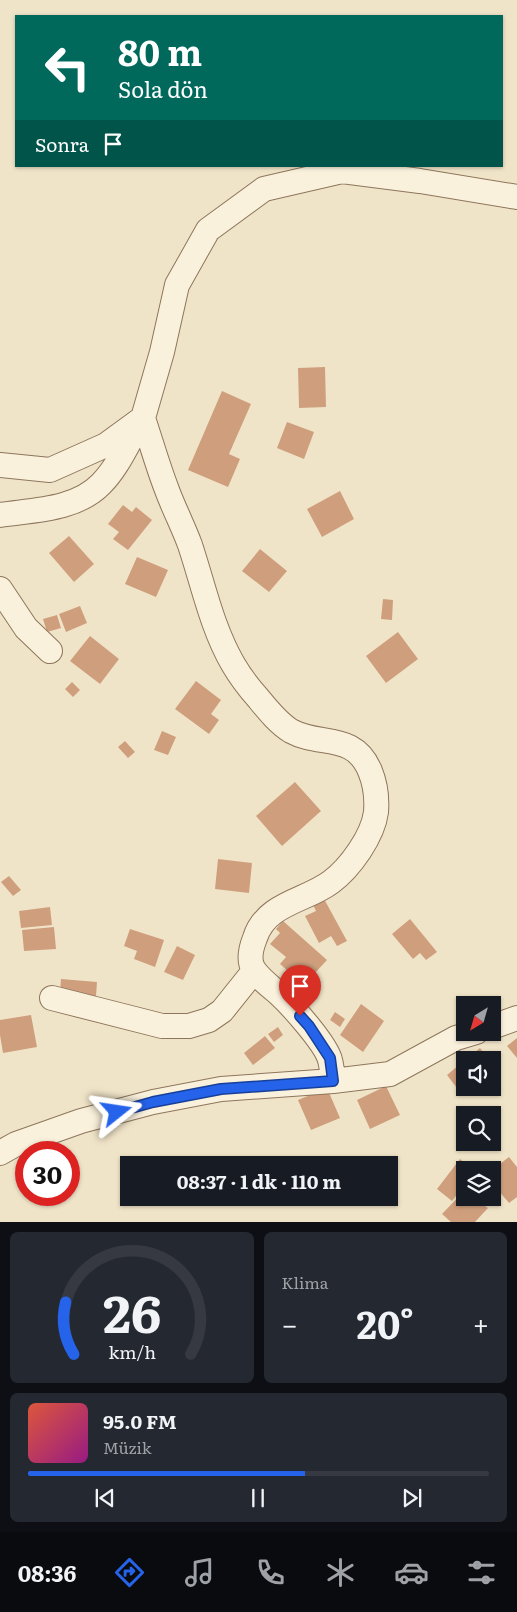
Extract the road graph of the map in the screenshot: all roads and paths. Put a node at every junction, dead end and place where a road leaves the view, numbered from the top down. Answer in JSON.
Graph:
{"nodes":[{"id":1,"x":517,"y":197,"type":"edge"},
{"id":2,"x":143,"y":418,"type":"junction"},
{"id":3,"x":0,"y":465,"type":"edge"},
{"id":4,"x":0,"y":515,"type":"edge"},
{"id":5,"x":0,"y":589,"type":"edge"},
{"id":6,"x":50,"y":651,"type":"dead end"},
{"id":7,"x":254,"y":971,"type":"junction"},
{"id":8,"x":52,"y":998,"type":"dead end"},
{"id":9,"x":517,"y":1018,"type":"edge"},
{"id":10,"x":501,"y":1024,"type":"edge"},
{"id":11,"x":456,"y":1038,"type":"edge"},
{"id":12,"x":333,"y":1081,"type":"junction"},
{"id":13,"x":0,"y":1153,"type":"edge"}],
"edges":[{"from":1,"to":2,"type":"street"},
{"from":2,"to":3,"type":"street"},
{"from":2,"to":4,"type":"street"},
{"from":2,"to":7,"type":"street"},
{"from":5,"to":6,"type":"street"},
{"from":7,"to":8,"type":"street"},
{"from":7,"to":12,"type":"street"},
{"from":9,"to":10,"type":"street"},
{"from":11,"to":12,"type":"street"},
{"from":12,"to":13,"type":"street"}]}
